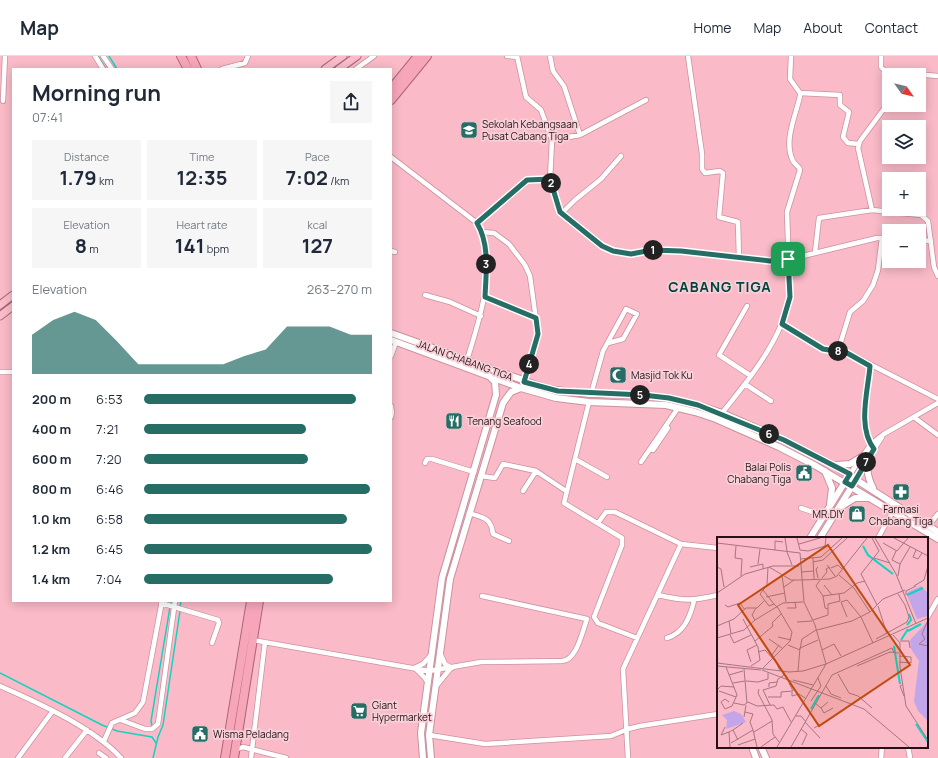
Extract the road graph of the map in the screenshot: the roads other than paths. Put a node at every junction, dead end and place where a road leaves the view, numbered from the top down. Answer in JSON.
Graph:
{"nodes":[{"id":1,"x":6,"y":56,"type":"edge"},
{"id":2,"x":94,"y":56,"type":"edge"},
{"id":3,"x":103,"y":56,"type":"edge"},
{"id":4,"x":181,"y":56,"type":"edge"},
{"id":5,"x":191,"y":56,"type":"edge"},
{"id":6,"x":248,"y":56,"type":"edge"},
{"id":7,"x":343,"y":56,"type":"edge"},
{"id":8,"x":357,"y":56,"type":"edge"},
{"id":9,"x":374,"y":56,"type":"edge"},
{"id":10,"x":427,"y":56,"type":"edge"},
{"id":11,"x":507,"y":56,"type":"edge"},
{"id":12,"x":550,"y":56,"type":"edge"},
{"id":13,"x":688,"y":56,"type":"edge"},
{"id":14,"x":790,"y":56,"type":"edge"},
{"id":15,"x":881,"y":56,"type":"edge"},
{"id":16,"x":415,"y":57,"type":"edge"},
{"id":17,"x":517,"y":57,"type":"edge"},
{"id":18,"x":2,"y":66,"type":"edge"},
{"id":19,"x":102,"y":68,"type":"edge"},
{"id":20,"x":111,"y":68,"type":"edge"},
{"id":21,"x":187,"y":68,"type":"edge"},
{"id":22,"x":197,"y":68,"type":"edge"},
{"id":23,"x":227,"y":68,"type":"edge"},
{"id":24,"x":326,"y":68,"type":"edge"},
{"id":25,"x":340,"y":68,"type":"edge"},
{"id":26,"x":357,"y":68,"type":"edge"},
{"id":27,"x":882,"y":68,"type":"edge"},
{"id":28,"x":926,"y":75,"type":"edge"},
{"id":29,"x":938,"y":76,"type":"edge"},
{"id":30,"x":392,"y":88,"type":"edge"},
{"id":31,"x":800,"y":93,"type":"junction"},
{"id":32,"x":392,"y":99,"type":"edge"},
{"id":33,"x":646,"y":100,"type":"dead end"},
{"id":34,"x":3,"y":101,"type":"dead end"},
{"id":35,"x":882,"y":112,"type":"edge"},
{"id":36,"x":580,"y":135,"type":"junction"},
{"id":37,"x":552,"y":140,"type":"junction"},
{"id":38,"x":859,"y":144,"type":"junction"},
{"id":39,"x":621,"y":156,"type":"dead end"},
{"id":40,"x":392,"y":158,"type":"edge"},
{"id":41,"x":550,"y":179,"type":"junction"},
{"id":42,"x":872,"y":210,"type":"junction"},
{"id":43,"x":562,"y":213,"type":"junction"},
{"id":44,"x":477,"y":223,"type":"junction"},
{"id":45,"x":482,"y":232,"type":"junction"},
{"id":46,"x":882,"y":238,"type":"joint"},
{"id":47,"x":926,"y":241,"type":"edge"},
{"id":48,"x":931,"y":241,"type":"junction"},
{"id":49,"x":815,"y":253,"type":"junction"},
{"id":50,"x":739,"y":258,"type":"junction"},
{"id":51,"x":788,"y":259,"type":"junction"},
{"id":52,"x":938,"y":276,"type":"edge"},
{"id":53,"x":425,"y":295,"type":"dead end"},
{"id":54,"x":12,"y":296,"type":"edge"},
{"id":55,"x":485,"y":297,"type":"junction"},
{"id":56,"x":0,"y":304,"type":"edge"},
{"id":57,"x":747,"y":306,"type":"dead end"},
{"id":58,"x":12,"y":307,"type":"edge"},
{"id":59,"x":0,"y":316,"type":"edge"},
{"id":60,"x":481,"y":316,"type":"junction"},
{"id":61,"x":536,"y":318,"type":"junction"},
{"id":62,"x":782,"y":324,"type":"junction"},
{"id":63,"x":392,"y":333,"type":"edge"},
{"id":64,"x":393,"y":341,"type":"edge"},
{"id":65,"x":608,"y":342,"type":"junction"},
{"id":66,"x":838,"y":351,"type":"junction"},
{"id":67,"x":466,"y":360,"type":"junction"},
{"id":68,"x":870,"y":366,"type":"junction"},
{"id":69,"x":0,"y":372,"type":"edge"},
{"id":70,"x":12,"y":372,"type":"edge"},
{"id":71,"x":751,"y":376,"type":"junction"},
{"id":72,"x":490,"y":377,"type":"junction"},
{"id":73,"x":524,"y":382,"type":"junction"},
{"id":74,"x":745,"y":384,"type":"junction"},
{"id":75,"x":521,"y":388,"type":"junction"},
{"id":76,"x":591,"y":394,"type":"junction"},
{"id":77,"x":938,"y":399,"type":"edge"},
{"id":78,"x":771,"y":401,"type":"dead end"},
{"id":79,"x":589,"y":402,"type":"junction"},
{"id":80,"x":938,"y":403,"type":"edge"},
{"id":81,"x":680,"y":408,"type":"junction"},
{"id":82,"x":722,"y":413,"type":"junction"},
{"id":83,"x":915,"y":418,"type":"junction"},
{"id":84,"x":884,"y":434,"type":"junction"},
{"id":85,"x":938,"y":435,"type":"edge"},
{"id":86,"x":485,"y":436,"type":"junction"},
{"id":87,"x":492,"y":438,"type":"junction"},
{"id":88,"x":871,"y":444,"type":"junction"},
{"id":89,"x":653,"y":450,"type":"dead end"},
{"id":90,"x":873,"y":450,"type":"junction"},
{"id":91,"x":863,"y":456,"type":"junction"},
{"id":92,"x":575,"y":459,"type":"junction"},
{"id":93,"x":425,"y":462,"type":"dead end"},
{"id":94,"x":641,"y":462,"type":"dead end"},
{"id":95,"x":833,"y":465,"type":"junction"},
{"id":96,"x":824,"y":470,"type":"junction"},
{"id":97,"x":474,"y":472,"type":"junction"},
{"id":98,"x":536,"y":472,"type":"junction"},
{"id":99,"x":850,"y":474,"type":"junction"},
{"id":100,"x":481,"y":476,"type":"junction"},
{"id":101,"x":607,"y":477,"type":"dead end"},
{"id":102,"x":857,"y":478,"type":"junction"},
{"id":103,"x":845,"y":482,"type":"junction"},
{"id":104,"x":852,"y":486,"type":"junction"},
{"id":105,"x":874,"y":490,"type":"junction"},
{"id":106,"x":523,"y":491,"type":"dead end"},
{"id":107,"x":566,"y":492,"type":"junction"},
{"id":108,"x":875,"y":500,"type":"junction"},
{"id":109,"x":800,"y":508,"type":"dead end"},
{"id":110,"x":839,"y":508,"type":"junction"},
{"id":111,"x":828,"y":510,"type":"junction"},
{"id":112,"x":893,"y":511,"type":"junction"},
{"id":113,"x":469,"y":513,"type":"junction"},
{"id":114,"x":938,"y":514,"type":"edge"},
{"id":115,"x":824,"y":516,"type":"junction"},
{"id":116,"x":598,"y":523,"type":"junction"},
{"id":117,"x":929,"y":528,"type":"junction"},
{"id":118,"x":938,"y":532,"type":"edge"},
{"id":119,"x":811,"y":537,"type":"edge"},
{"id":120,"x":821,"y":537,"type":"edge"},
{"id":121,"x":879,"y":537,"type":"edge"},
{"id":122,"x":938,"y":539,"type":"edge"},
{"id":123,"x":508,"y":541,"type":"dead end"},
{"id":124,"x":681,"y":544,"type":"junction"},
{"id":125,"x":717,"y":548,"type":"edge"},
{"id":126,"x":658,"y":595,"type":"junction"},
{"id":127,"x":717,"y":595,"type":"edge"},
{"id":128,"x":482,"y":596,"type":"dead end"},
{"id":129,"x":938,"y":599,"type":"edge"},
{"id":130,"x":694,"y":601,"type":"junction"},
{"id":131,"x":162,"y":602,"type":"edge"},
{"id":132,"x":176,"y":602,"type":"edge"},
{"id":133,"x":251,"y":602,"type":"edge"},
{"id":134,"x":260,"y":602,"type":"edge"},
{"id":135,"x":175,"y":607,"type":"junction"},
{"id":136,"x":928,"y":616,"type":"edge"},
{"id":137,"x":637,"y":638,"type":"junction"},
{"id":138,"x":666,"y":638,"type":"dead end"},
{"id":139,"x":253,"y":640,"type":"junction"},
{"id":140,"x":265,"y":642,"type":"junction"},
{"id":141,"x":212,"y":643,"type":"dead end"},
{"id":142,"x":439,"y":650,"type":"junction"},
{"id":143,"x":431,"y":654,"type":"junction"},
{"id":144,"x":414,"y":668,"type":"junction"},
{"id":145,"x":452,"y":668,"type":"junction"},
{"id":146,"x":429,"y":671,"type":"junction"},
{"id":147,"x":437,"y":671,"type":"junction"},
{"id":148,"x":428,"y":683,"type":"junction"},
{"id":149,"x":0,"y":686,"type":"edge"},
{"id":150,"x":434,"y":691,"type":"junction"},
{"id":151,"x":52,"y":712,"type":"junction"},
{"id":152,"x":717,"y":714,"type":"edge"},
{"id":153,"x":121,"y":720,"type":"junction"},
{"id":154,"x":628,"y":729,"type":"junction"},
{"id":155,"x":87,"y":730,"type":"junction"},
{"id":156,"x":429,"y":735,"type":"junction"},
{"id":157,"x":104,"y":741,"type":"junction"},
{"id":158,"x":752,"y":748,"type":"edge"},
{"id":159,"x":761,"y":748,"type":"edge"},
{"id":160,"x":882,"y":748,"type":"edge"},
{"id":161,"x":908,"y":748,"type":"edge"},
{"id":162,"x":252,"y":749,"type":"junction"},
{"id":163,"x":99,"y":753,"type":"dead end"},
{"id":164,"x":234,"y":754,"type":"edge"},
{"id":165,"x":18,"y":758,"type":"edge"},
{"id":166,"x":65,"y":758,"type":"edge"},
{"id":167,"x":106,"y":758,"type":"edge"},
{"id":168,"x":121,"y":758,"type":"edge"},
{"id":169,"x":225,"y":758,"type":"edge"},
{"id":170,"x":250,"y":758,"type":"edge"},
{"id":171,"x":286,"y":758,"type":"edge"},
{"id":172,"x":423,"y":758,"type":"edge"},
{"id":173,"x":431,"y":758,"type":"edge"},
{"id":174,"x":628,"y":758,"type":"edge"},
{"id":175,"x":756,"y":758,"type":"edge"},
{"id":176,"x":766,"y":758,"type":"edge"},
{"id":177,"x":881,"y":758,"type":"edge"},
{"id":178,"x":910,"y":758,"type":"edge"}],
"edges":[{"from":1,"to":18,"type":"street"},
{"from":2,"to":19,"type":"street"},
{"from":3,"to":20,"type":"street"},
{"from":4,"to":21,"type":"highway"},
{"from":5,"to":22,"type":"highway"},
{"from":6,"to":23,"type":"street"},
{"from":7,"to":24,"type":"main road"},
{"from":8,"to":25,"type":"main road"},
{"from":9,"to":26,"type":"street"},
{"from":10,"to":32,"type":"highway"},
{"from":11,"to":17,"type":"street"},
{"from":12,"to":36,"type":"street"},
{"from":13,"to":50,"type":"street"},
{"from":14,"to":31,"type":"street"},
{"from":15,"to":27,"type":"street"},
{"from":16,"to":30,"type":"highway"},
{"from":17,"to":37,"type":"street"},
{"from":18,"to":34,"type":"street"},
{"from":28,"to":29,"type":"street"},
{"from":31,"to":38,"type":"street"},
{"from":31,"to":51,"type":"street"},
{"from":33,"to":36,"type":"street"},
{"from":35,"to":38,"type":"street"},
{"from":36,"to":37,"type":"street"},
{"from":37,"to":41,"type":"street"},
{"from":38,"to":42,"type":"street"},
{"from":39,"to":43,"type":"street"},
{"from":40,"to":44,"type":"street"},
{"from":41,"to":43,"type":"street"},
{"from":41,"to":44,"type":"street"},
{"from":42,"to":48,"type":"street"},
{"from":42,"to":49,"type":"street"},
{"from":43,"to":50,"type":"street"},
{"from":44,"to":45,"type":"street"},
{"from":45,"to":55,"type":"street"},
{"from":45,"to":61,"type":"street"},
{"from":46,"to":49,"type":"street"},
{"from":46,"to":66,"type":"street"},
{"from":47,"to":48,"type":"street"},
{"from":48,"to":52,"type":"street"},
{"from":49,"to":51,"type":"street"},
{"from":50,"to":51,"type":"street"},
{"from":51,"to":62,"type":"street"},
{"from":53,"to":60,"type":"street"},
{"from":54,"to":56,"type":"main road"},
{"from":55,"to":60,"type":"street"},
{"from":55,"to":61,"type":"street"},
{"from":57,"to":71,"type":"street"},
{"from":58,"to":59,"type":"main road"},
{"from":60,"to":67,"type":"street"},
{"from":61,"to":73,"type":"street"},
{"from":62,"to":66,"type":"street"},
{"from":62,"to":71,"type":"street"},
{"from":63,"to":67,"type":"main road","name":"JALAN CHABANG TIGA"},
{"from":64,"to":72,"type":"main road","name":"JALAN CHABANG TIGA"},
{"from":65,"to":65,"type":"street"},
{"from":65,"to":76,"type":"street"},
{"from":66,"to":68,"type":"street"},
{"from":67,"to":73,"type":"main road","name":"JALAN CHABANG TIGA"},
{"from":68,"to":77,"type":"street"},
{"from":68,"to":88,"type":"street"},
{"from":69,"to":70,"type":"street"},
{"from":71,"to":74,"type":"street"},
{"from":72,"to":75,"type":"main road","name":"JALAN CHABANG TIGA"},
{"from":72,"to":86,"type":"main road"},
{"from":73,"to":76,"type":"main road","name":"JALAN CHABANG TIGA"},
{"from":74,"to":78,"type":"street"},
{"from":74,"to":82,"type":"street"},
{"from":75,"to":79,"type":"main road","name":"JALAN CHABANG TIGA"},
{"from":75,"to":87,"type":"main road"},
{"from":76,"to":82,"type":"main road","name":"JALAN CHABANG TIGA"},
{"from":79,"to":81,"type":"main road","name":"JALAN CHABANG TIGA"},
{"from":79,"to":92,"type":"street"},
{"from":80,"to":83,"type":"street"},
{"from":81,"to":89,"type":"street"},
{"from":81,"to":94,"type":"street"},
{"from":81,"to":96,"type":"main road","name":"JALAN CHABANG TIGA"},
{"from":82,"to":95,"type":"main road","name":"JALAN CHABANG TIGA"},
{"from":83,"to":84,"type":"street"},
{"from":83,"to":85,"type":"street"},
{"from":84,"to":88,"type":"street"},
{"from":84,"to":90,"type":"street"},
{"from":86,"to":87,"type":"main road"},
{"from":86,"to":97,"type":"main road"},
{"from":87,"to":100,"type":"main road"},
{"from":88,"to":90,"type":"street"},
{"from":88,"to":91,"type":"street"},
{"from":90,"to":102,"type":"street"},
{"from":90,"to":105,"type":"main road"},
{"from":91,"to":95,"type":"main road"},
{"from":91,"to":99,"type":"street"},
{"from":92,"to":101,"type":"street"},
{"from":92,"to":107,"type":"street"},
{"from":93,"to":97,"type":"street"},
{"from":95,"to":99,"type":"main road","name":"JALAN CHABANG TIGA"},
{"from":96,"to":103,"type":"main road","name":"JALAN CHABANG TIGA"},
{"from":96,"to":111,"type":"main road"},
{"from":97,"to":143,"type":"main road"},
{"from":98,"to":100,"type":"street"},
{"from":98,"to":106,"type":"street"},
{"from":98,"to":107,"type":"street"},
{"from":99,"to":102,"type":"main road","name":"JALAN CHABANG TIGA"},
{"from":99,"to":103,"type":"main road"},
{"from":100,"to":113,"type":"main road"},
{"from":102,"to":104,"type":"main road"},
{"from":102,"to":105,"type":"main road","name":"JALAN CHABANG TIGA"},
{"from":103,"to":104,"type":"main road","name":"JALAN CHABANG TIGA"},
{"from":103,"to":111,"type":"main road"},
{"from":104,"to":108,"type":"main road","name":"JALAN CHABANG TIGA"},
{"from":104,"to":110,"type":"main road"},
{"from":105,"to":117,"type":"main road","name":"JALAN CHABANG TIGA"},
{"from":107,"to":116,"type":"street"},
{"from":108,"to":110,"type":"main road"},
{"from":108,"to":112,"type":"main road","name":"JALAN CHABANG TIGA"},
{"from":109,"to":115,"type":"street"},
{"from":110,"to":120,"type":"main road"},
{"from":111,"to":115,"type":"main road"},
{"from":112,"to":117,"type":"main road","name":"JALAN CHABANG TIGA"},
{"from":112,"to":121,"type":"street"},
{"from":113,"to":123,"type":"street"},
{"from":113,"to":142,"type":"main road"},
{"from":114,"to":117,"type":"street"},
{"from":115,"to":119,"type":"main road"},
{"from":116,"to":124,"type":"street"},
{"from":116,"to":137,"type":"street"},
{"from":117,"to":118,"type":"main road","name":"JALAN CHABANG TIGA"},
{"from":117,"to":122,"type":"main road","name":"JALAN CHABANG TIGA"},
{"from":124,"to":125,"type":"street"},
{"from":124,"to":126,"type":"street"},
{"from":126,"to":130,"type":"street"},
{"from":126,"to":137,"type":"street"},
{"from":127,"to":130,"type":"street"},
{"from":128,"to":145,"type":"street"},
{"from":129,"to":136,"type":"street"},
{"from":130,"to":138,"type":"street"},
{"from":131,"to":135,"type":"street"},
{"from":131,"to":153,"type":"street"},
{"from":132,"to":135,"type":"street"},
{"from":133,"to":169,"type":"highway"},
{"from":134,"to":139,"type":"highway"},
{"from":135,"to":141,"type":"street"},
{"from":135,"to":153,"type":"street"},
{"from":137,"to":154,"type":"street"},
{"from":139,"to":140,"type":"street"},
{"from":139,"to":164,"type":"highway"},
{"from":140,"to":144,"type":"street"},
{"from":140,"to":162,"type":"street"},
{"from":142,"to":145,"type":"street"},
{"from":142,"to":147,"type":"main road"},
{"from":143,"to":144,"type":"street"},
{"from":143,"to":146,"type":"main road"},
{"from":144,"to":146,"type":"street"},
{"from":144,"to":148,"type":"street"},
{"from":145,"to":147,"type":"street"},
{"from":145,"to":150,"type":"street"},
{"from":146,"to":147,"type":"street"},
{"from":146,"to":148,"type":"main road"},
{"from":147,"to":150,"type":"main road"},
{"from":148,"to":172,"type":"main road"},
{"from":149,"to":151,"type":"street"},
{"from":150,"to":156,"type":"main road"},
{"from":151,"to":155,"type":"street"},
{"from":151,"to":165,"type":"street"},
{"from":152,"to":154,"type":"street"},
{"from":153,"to":157,"type":"street"},
{"from":154,"to":156,"type":"street"},
{"from":154,"to":174,"type":"street"},
{"from":155,"to":157,"type":"street"},
{"from":155,"to":166,"type":"street"},
{"from":156,"to":173,"type":"main road"},
{"from":157,"to":168,"type":"street"},
{"from":158,"to":175,"type":"main road"},
{"from":159,"to":176,"type":"main road"},
{"from":160,"to":177,"type":"street"},
{"from":161,"to":178,"type":"street"},
{"from":162,"to":164,"type":"street"},
{"from":162,"to":170,"type":"street"},
{"from":162,"to":171,"type":"street"},
{"from":163,"to":167,"type":"street"}]}
